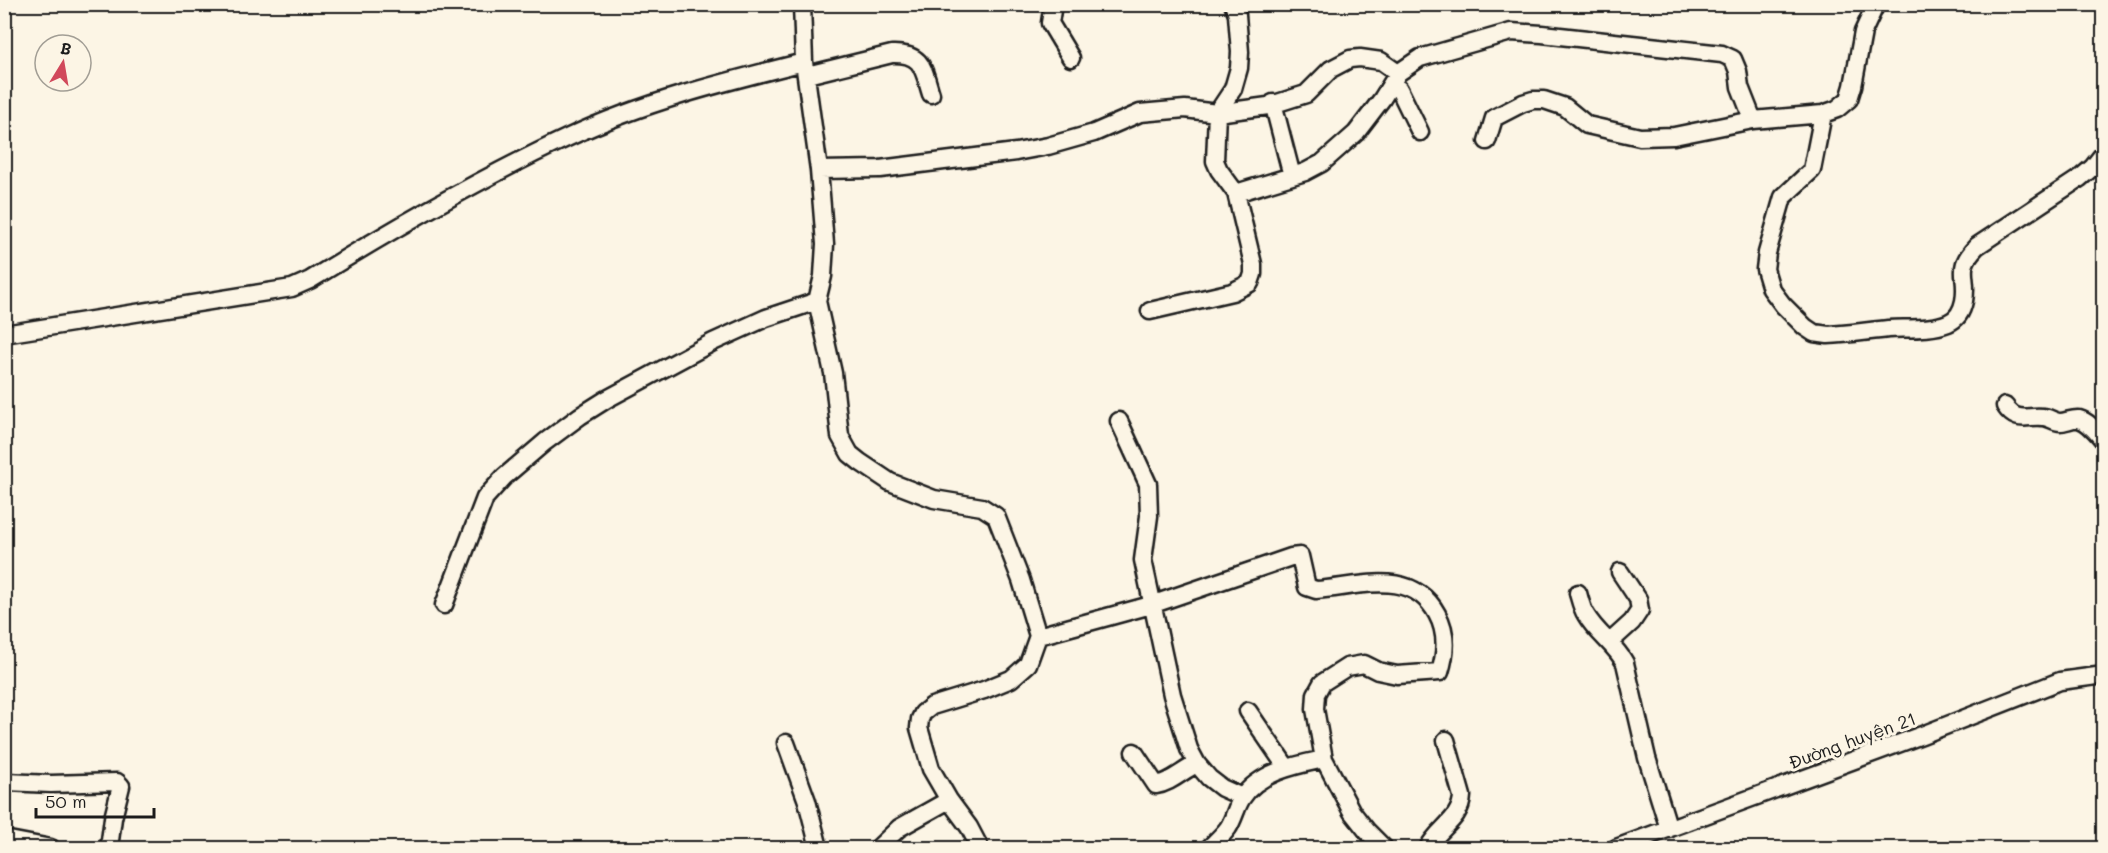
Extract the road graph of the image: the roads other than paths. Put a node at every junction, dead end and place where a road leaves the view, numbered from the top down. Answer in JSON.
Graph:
{"nodes":[{"id":1,"x":802,"y":4,"type":"edge"},
{"id":2,"x":1053,"y":4,"type":"edge"},
{"id":3,"x":1233,"y":4,"type":"edge"},
{"id":4,"x":1876,"y":4,"type":"edge"},
{"id":5,"x":1071,"y":58,"type":"dead end"},
{"id":6,"x":805,"y":68,"type":"junction"},
{"id":7,"x":1395,"y":79,"type":"junction"},
{"id":8,"x":931,"y":94,"type":"dead end"},
{"id":9,"x":1273,"y":103,"type":"junction"},
{"id":10,"x":1217,"y":113,"type":"junction"},
{"id":11,"x":1823,"y":114,"type":"junction"},
{"id":12,"x":1753,"y":120,"type":"junction"},
{"id":13,"x":1420,"y":132,"type":"dead end"},
{"id":14,"x":1487,"y":141,"type":"dead end"},
{"id":15,"x":2103,"y":153,"type":"edge"},
{"id":16,"x":819,"y":170,"type":"junction"},
{"id":17,"x":1292,"y":176,"type":"junction"},
{"id":18,"x":1236,"y":193,"type":"junction"},
{"id":19,"x":817,"y":302,"type":"junction"},
{"id":20,"x":1150,"y":311,"type":"dead end"},
{"id":21,"x":4,"y":334,"type":"edge"},
{"id":22,"x":2005,"y":406,"type":"dead end"},
{"id":23,"x":1119,"y":421,"type":"dead end"},
{"id":24,"x":2103,"y":441,"type":"edge"},
{"id":25,"x":1620,"y":572,"type":"dead end"},
{"id":26,"x":1578,"y":593,"type":"dead end"},
{"id":27,"x":444,"y":605,"type":"dead end"},
{"id":28,"x":1151,"y":605,"type":"junction"},
{"id":29,"x":1038,"y":636,"type":"junction"},
{"id":30,"x":1610,"y":642,"type":"junction"},
{"id":31,"x":2103,"y":675,"type":"edge"},
{"id":32,"x":1248,"y":711,"type":"dead end"},
{"id":33,"x":1446,"y":740,"type":"dead end"},
{"id":34,"x":786,"y":743,"type":"dead end"},
{"id":35,"x":1134,"y":752,"type":"dead end"},
{"id":36,"x":1324,"y":759,"type":"junction"},
{"id":37,"x":1197,"y":764,"type":"junction"},
{"id":38,"x":1287,"y":768,"type":"junction"},
{"id":39,"x":4,"y":785,"type":"edge"},
{"id":40,"x":1242,"y":797,"type":"junction"},
{"id":41,"x":949,"y":800,"type":"junction"},
{"id":42,"x":1669,"y":829,"type":"junction"},
{"id":43,"x":4,"y":839,"type":"edge"},
{"id":44,"x":51,"y":849,"type":"edge"},
{"id":45,"x":109,"y":849,"type":"edge"},
{"id":46,"x":819,"y":849,"type":"edge"},
{"id":47,"x":878,"y":849,"type":"edge"},
{"id":48,"x":980,"y":849,"type":"edge"},
{"id":49,"x":1209,"y":849,"type":"edge"},
{"id":50,"x":1384,"y":849,"type":"edge"},
{"id":51,"x":1428,"y":849,"type":"edge"},
{"id":52,"x":1616,"y":849,"type":"edge"}],
"edges":[{"from":1,"to":6,"type":"street"},
{"from":2,"to":5,"type":"street"},
{"from":3,"to":10,"type":"street"},
{"from":4,"to":11,"type":"street"},
{"from":6,"to":8,"type":"street"},
{"from":6,"to":16,"type":"street"},
{"from":6,"to":21,"type":"street"},
{"from":7,"to":9,"type":"street"},
{"from":7,"to":12,"type":"street"},
{"from":7,"to":13,"type":"street"},
{"from":7,"to":17,"type":"street"},
{"from":9,"to":10,"type":"street"},
{"from":9,"to":17,"type":"street"},
{"from":10,"to":16,"type":"street"},
{"from":10,"to":18,"type":"street"},
{"from":11,"to":12,"type":"street"},
{"from":11,"to":15,"type":"street"},
{"from":12,"to":14,"type":"street"},
{"from":16,"to":19,"type":"street"},
{"from":17,"to":18,"type":"street"},
{"from":18,"to":20,"type":"street"},
{"from":19,"to":27,"type":"street"},
{"from":19,"to":29,"type":"street"},
{"from":22,"to":24,"type":"street"},
{"from":23,"to":28,"type":"street"},
{"from":25,"to":30,"type":"street"},
{"from":26,"to":30,"type":"street"},
{"from":28,"to":29,"type":"street"},
{"from":28,"to":36,"type":"street"},
{"from":28,"to":37,"type":"street"},
{"from":29,"to":41,"type":"street"},
{"from":30,"to":42,"type":"street"},
{"from":31,"to":42,"type":"street","name":"Đường huyện 21"},
{"from":32,"to":38,"type":"street"},
{"from":33,"to":51,"type":"street"},
{"from":34,"to":46,"type":"street"},
{"from":35,"to":37,"type":"street"},
{"from":36,"to":38,"type":"street"},
{"from":36,"to":50,"type":"street"},
{"from":37,"to":40,"type":"street"},
{"from":38,"to":40,"type":"street"},
{"from":39,"to":45,"type":"street"},
{"from":40,"to":49,"type":"street"},
{"from":41,"to":47,"type":"street"},
{"from":41,"to":48,"type":"street"},
{"from":42,"to":52,"type":"street","name":"Đường huyện 21"},
{"from":43,"to":44,"type":"street"}]}
